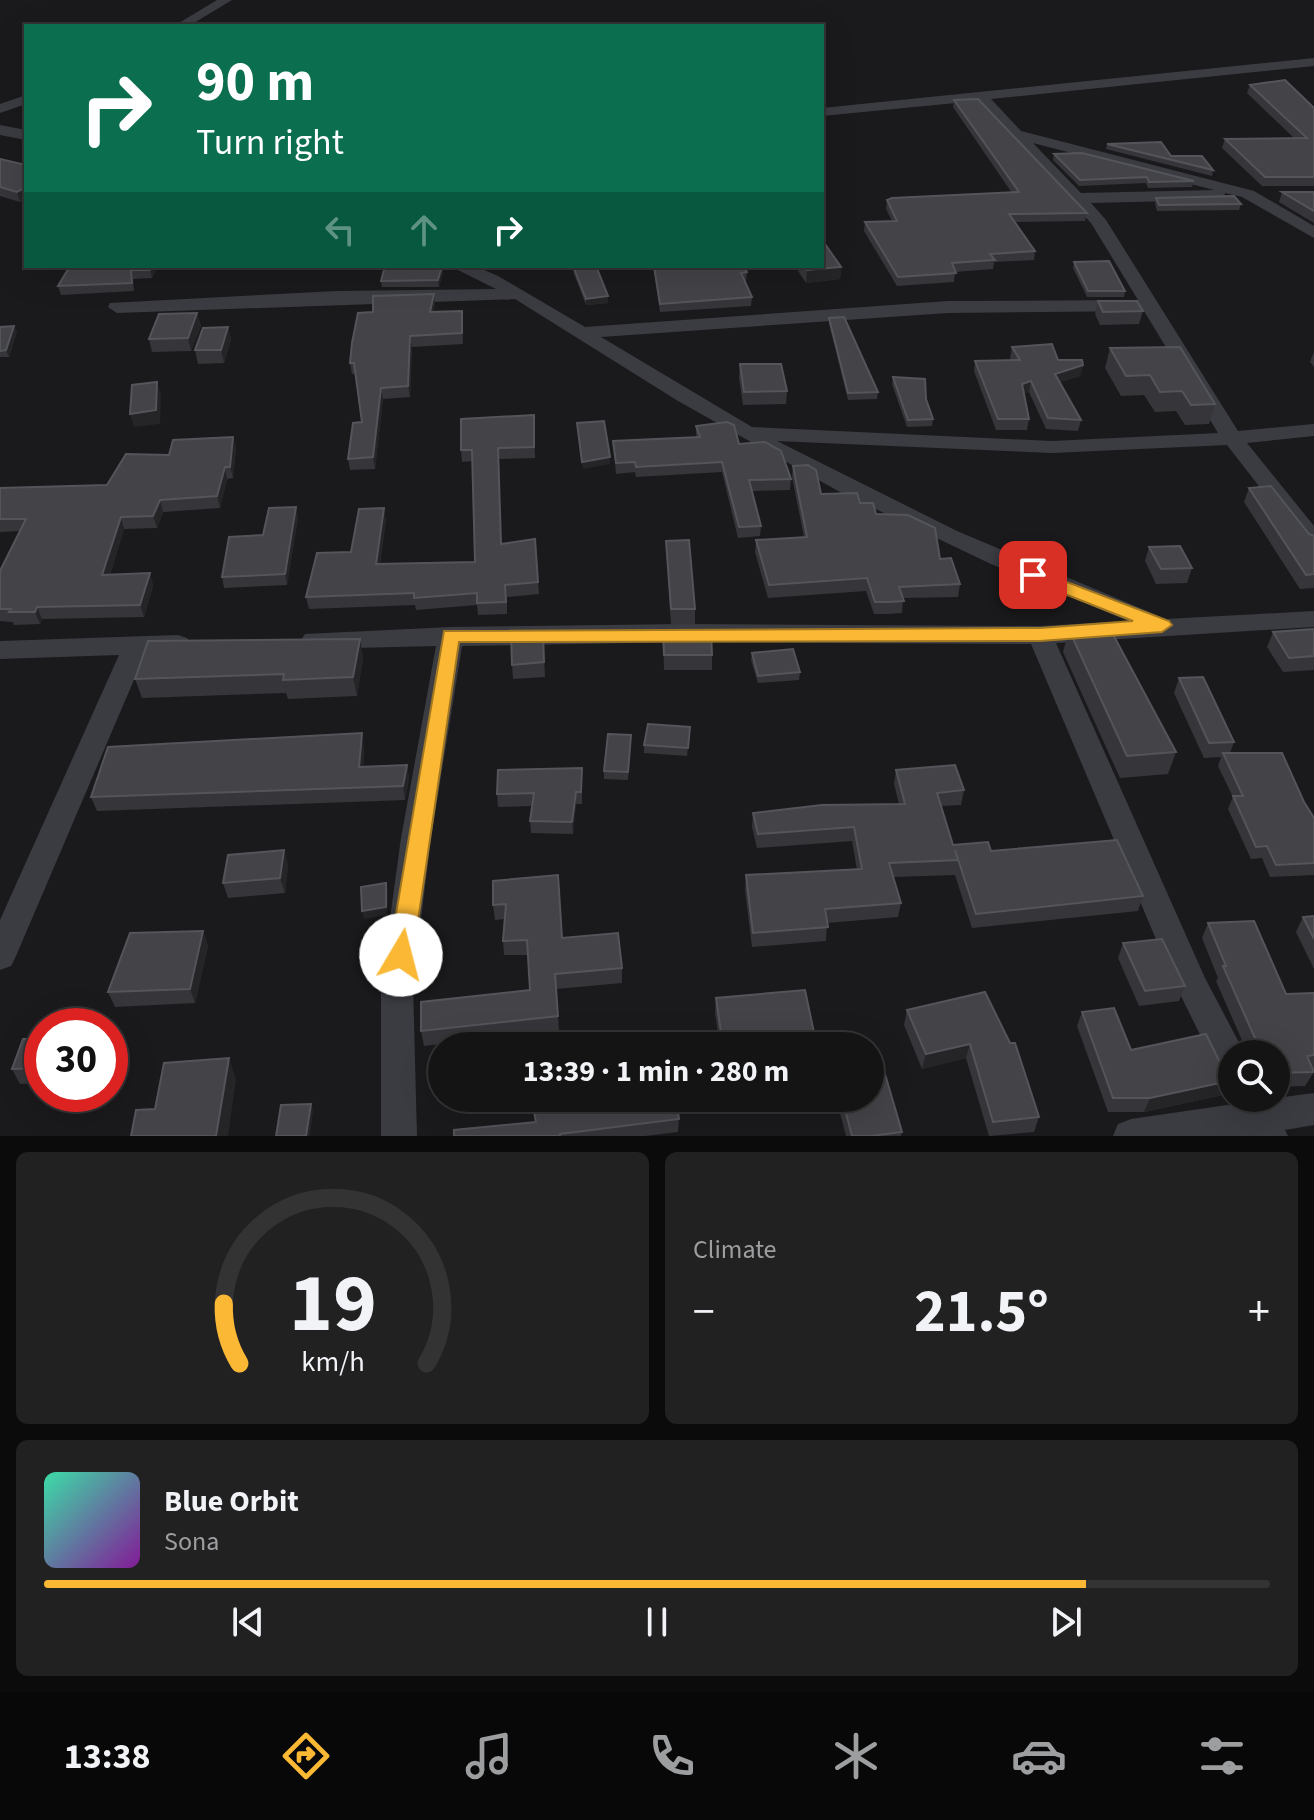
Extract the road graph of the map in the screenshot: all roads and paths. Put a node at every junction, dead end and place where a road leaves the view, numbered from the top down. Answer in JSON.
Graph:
{"nodes":[{"id":1,"x":226,"y":0,"type":"edge"},
{"id":2,"x":184,"y":24,"type":"edge"},
{"id":3,"x":1314,"y":62,"type":"edge"},
{"id":4,"x":979,"y":95,"type":"junction"},
{"id":5,"x":24,"y":100,"type":"edge"},
{"id":6,"x":0,"y":109,"type":"edge"},
{"id":7,"x":824,"y":112,"type":"edge"},
{"id":8,"x":0,"y":130,"type":"edge"},
{"id":9,"x":1019,"y":134,"type":"junction"},
{"id":10,"x":24,"y":135,"type":"edge"},
{"id":11,"x":1288,"y":193,"type":"edge"},
{"id":12,"x":1248,"y":194,"type":"junction"},
{"id":13,"x":1080,"y":198,"type":"junction"},
{"id":14,"x":1314,"y":233,"type":"edge"},
{"id":15,"x":464,"y":268,"type":"edge"},
{"id":16,"x":525,"y":294,"type":"junction"},
{"id":17,"x":1149,"y":305,"type":"junction"},
{"id":18,"x":117,"y":307,"type":"dead end"},
{"id":19,"x":582,"y":333,"type":"junction"},
{"id":20,"x":1314,"y":430,"type":"edge"},
{"id":21,"x":748,"y":433,"type":"junction"},
{"id":22,"x":1232,"y":438,"type":"junction"},
{"id":23,"x":1314,"y":542,"type":"edge"},
{"id":24,"x":1314,"y":619,"type":"edge"},
{"id":25,"x":1162,"y":625,"type":"junction"},
{"id":26,"x":1040,"y":635,"type":"junction"},
{"id":27,"x":451,"y":636,"type":"junction"},
{"id":28,"x":294,"y":640,"type":"edge"},
{"id":29,"x":199,"y":643,"type":"edge"},
{"id":30,"x":136,"y":645,"type":"junction"},
{"id":31,"x":0,"y":650,"type":"edge"},
{"id":32,"x":3,"y":941,"type":"edge"},
{"id":33,"x":1220,"y":1040,"type":"edge"},
{"id":34,"x":1314,"y":1109,"type":"edge"},
{"id":35,"x":1259,"y":1116,"type":"edge"},
{"id":36,"x":399,"y":1136,"type":"edge"},
{"id":37,"x":1131,"y":1136,"type":"edge"}],
"edges":[{"from":1,"to":2,"type":"street"},
{"from":3,"to":4,"type":"street"},
{"from":4,"to":7,"type":"street"},
{"from":4,"to":9,"type":"street"},
{"from":5,"to":6,"type":"street"},
{"from":8,"to":10,"type":"street"},
{"from":9,"to":12,"type":"street"},
{"from":9,"to":13,"type":"street"},
{"from":11,"to":12,"type":"street"},
{"from":12,"to":13,"type":"street"},
{"from":12,"to":14,"type":"street"},
{"from":13,"to":17,"type":"street"},
{"from":15,"to":16,"type":"street"},
{"from":16,"to":18,"type":"street"},
{"from":16,"to":19,"type":"street"},
{"from":17,"to":19,"type":"street"},
{"from":17,"to":22,"type":"street"},
{"from":19,"to":21,"type":"street"},
{"from":20,"to":22,"type":"street"},
{"from":21,"to":22,"type":"street"},
{"from":21,"to":25,"type":"street"},
{"from":22,"to":23,"type":"street"},
{"from":24,"to":25,"type":"street"},
{"from":25,"to":26,"type":"street"},
{"from":26,"to":27,"type":"street"},
{"from":26,"to":33,"type":"street"},
{"from":27,"to":28,"type":"street"},
{"from":27,"to":36,"type":"street"},
{"from":29,"to":30,"type":"street"},
{"from":30,"to":31,"type":"street"},
{"from":30,"to":32,"type":"street"},
{"from":34,"to":35,"type":"street"},
{"from":35,"to":37,"type":"street"}]}
